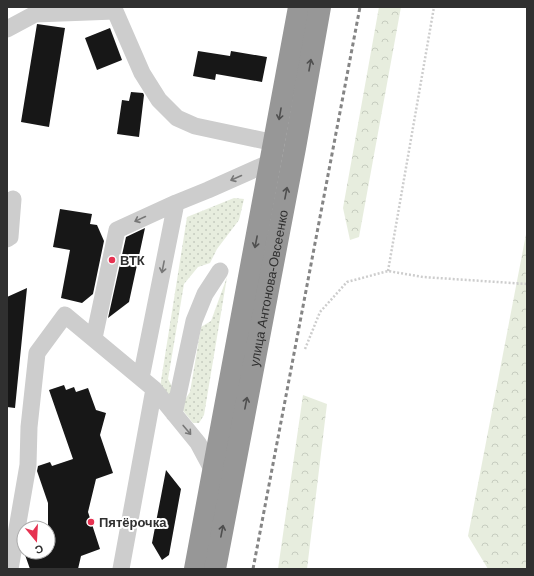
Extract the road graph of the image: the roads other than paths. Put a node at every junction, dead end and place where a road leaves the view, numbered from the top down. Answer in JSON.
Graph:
{"nodes":[{"id":1,"x":299,"y":7,"type":"edge"},
{"id":2,"x":320,"y":7,"type":"edge"},
{"id":3,"x":7,"y":29,"type":"edge"},
{"id":4,"x":273,"y":153,"type":"junction"},
{"id":5,"x":13,"y":199,"type":"dead end"},
{"id":6,"x":176,"y":203,"type":"junction"},
{"id":7,"x":7,"y":239,"type":"edge"},
{"id":8,"x":220,"y":271,"type":"dead end"},
{"id":9,"x":94,"y":338,"type":"junction"},
{"id":10,"x":147,"y":383,"type":"junction"},
{"id":11,"x":174,"y":414,"type":"junction"},
{"id":12,"x":213,"y":471,"type":"junction"},
{"id":13,"x":10,"y":569,"type":"edge"},
{"id":14,"x":121,"y":569,"type":"edge"},
{"id":15,"x":195,"y":569,"type":"edge"},
{"id":16,"x":215,"y":569,"type":"edge"}],
"edges":[{"from":1,"to":4,"type":"highway","name":"улица Антонова-Овсеенко","one_way":true},
{"from":16,"to":2,"type":"highway","name":"улица Антонова-Овсеенко","one_way":true},
{"from":3,"to":4,"type":"lane"},
{"from":4,"to":6,"type":"lane","one_way":true},
{"from":4,"to":12,"type":"highway","name":"улица Антонова-Овсеенко","one_way":true},
{"from":5,"to":7,"type":"lane"},
{"from":6,"to":9,"type":"lane","one_way":true},
{"from":6,"to":10,"type":"lane","one_way":true},
{"from":8,"to":11,"type":"lane"},
{"from":9,"to":10,"type":"lane"},
{"from":9,"to":13,"type":"lane"},
{"from":10,"to":11,"type":"lane"},
{"from":10,"to":14,"type":"lane"},
{"from":11,"to":12,"type":"lane","one_way":true},
{"from":12,"to":15,"type":"highway","name":"улица Антонова-Овсеенко"}]}
